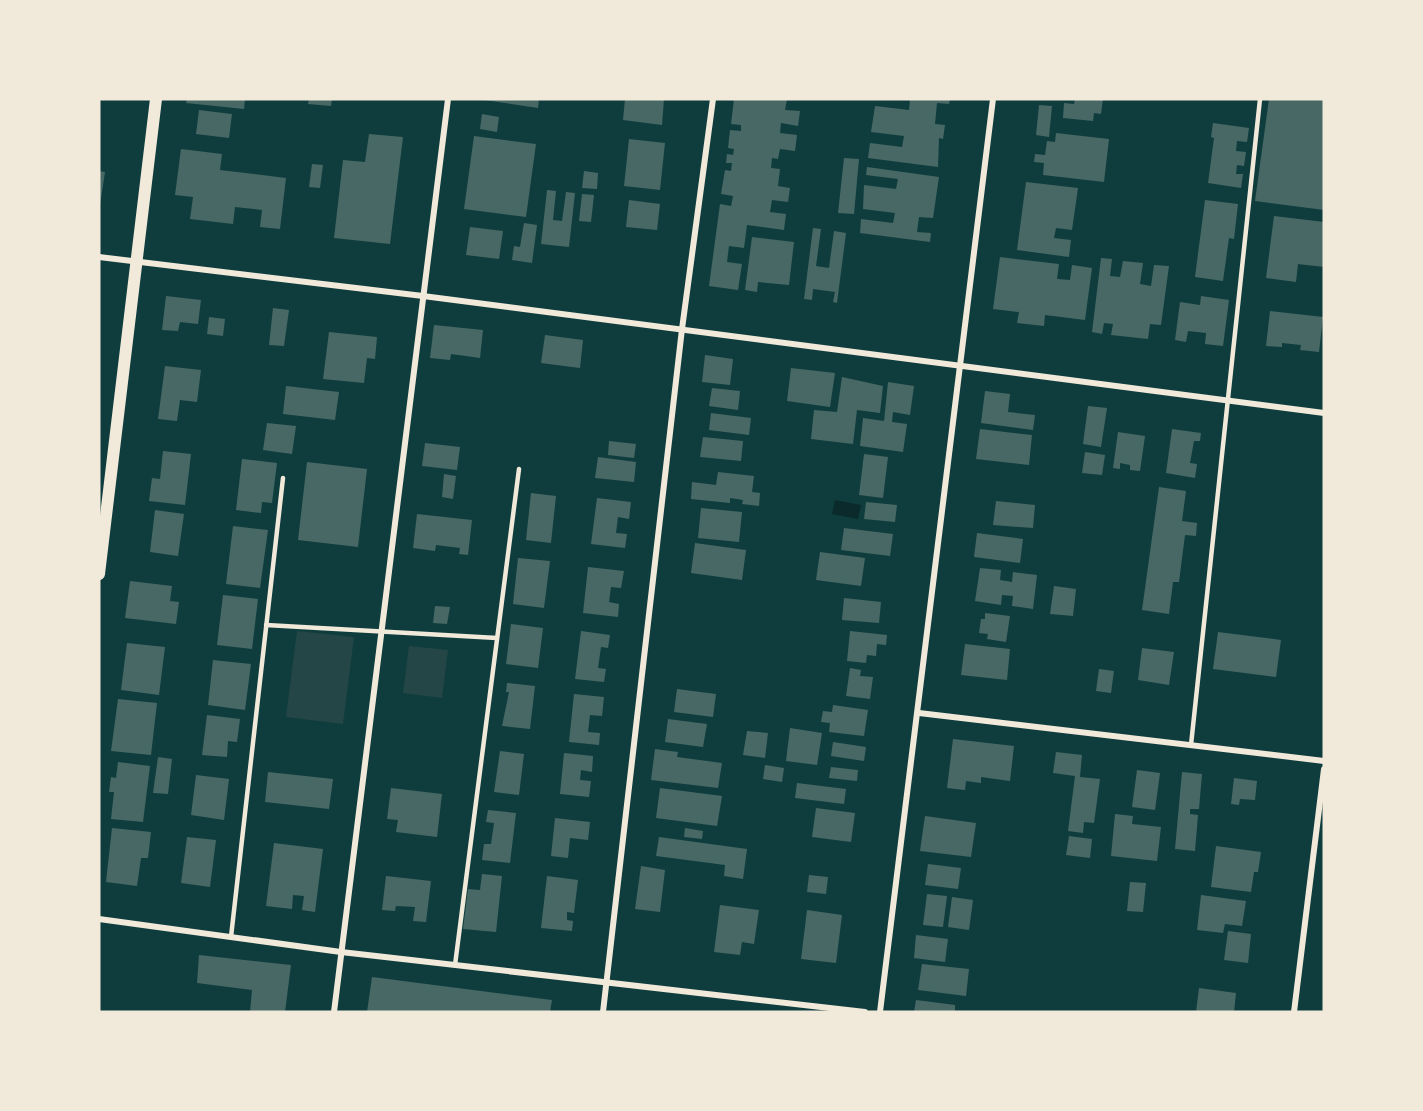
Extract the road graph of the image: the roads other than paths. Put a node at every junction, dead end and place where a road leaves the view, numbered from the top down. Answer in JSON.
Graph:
{"nodes":[{"id":1,"x":156,"y":99,"type":"edge"},
{"id":2,"x":448,"y":99,"type":"edge"},
{"id":3,"x":713,"y":99,"type":"edge"},
{"id":4,"x":993,"y":99,"type":"edge"},
{"id":5,"x":1260,"y":99,"type":"edge"},
{"id":6,"x":99,"y":257,"type":"edge"},
{"id":7,"x":137,"y":261,"type":"junction"},
{"id":8,"x":423,"y":296,"type":"junction"},
{"id":9,"x":682,"y":329,"type":"junction"},
{"id":10,"x":959,"y":365,"type":"junction"},
{"id":11,"x":1228,"y":401,"type":"junction"},
{"id":12,"x":1324,"y":413,"type":"edge"},
{"id":13,"x":519,"y":469,"type":"dead end"},
{"id":14,"x":283,"y":478,"type":"dead end"},
{"id":15,"x":99,"y":573,"type":"edge"},
{"id":16,"x":266,"y":625,"type":"junction"},
{"id":17,"x":381,"y":630,"type":"junction"},
{"id":18,"x":497,"y":638,"type":"junction"},
{"id":19,"x":919,"y":713,"type":"junction"},
{"id":20,"x":1191,"y":746,"type":"junction"},
{"id":21,"x":1324,"y":761,"type":"edge"},
{"id":22,"x":1324,"y":769,"type":"edge"},
{"id":23,"x":99,"y":919,"type":"edge"},
{"id":24,"x":231,"y":937,"type":"junction"},
{"id":25,"x":341,"y":952,"type":"junction"},
{"id":26,"x":455,"y":965,"type":"junction"},
{"id":27,"x":606,"y":982,"type":"junction"},
{"id":28,"x":334,"y":1012,"type":"edge"},
{"id":29,"x":603,"y":1012,"type":"edge"},
{"id":30,"x":865,"y":1012,"type":"edge"},
{"id":31,"x":880,"y":1012,"type":"edge"},
{"id":32,"x":1294,"y":1012,"type":"edge"}],
"edges":[{"from":1,"to":7,"type":"main road"},
{"from":2,"to":8,"type":"street"},
{"from":3,"to":9,"type":"street"},
{"from":4,"to":10,"type":"street"},
{"from":5,"to":11,"type":"lane"},
{"from":6,"to":7,"type":"street"},
{"from":7,"to":8,"type":"street"},
{"from":7,"to":15,"type":"main road"},
{"from":8,"to":9,"type":"street"},
{"from":8,"to":17,"type":"street"},
{"from":9,"to":10,"type":"street"},
{"from":9,"to":27,"type":"street"},
{"from":10,"to":11,"type":"street"},
{"from":10,"to":19,"type":"street"},
{"from":11,"to":12,"type":"street"},
{"from":11,"to":20,"type":"lane"},
{"from":13,"to":18,"type":"lane"},
{"from":14,"to":16,"type":"lane"},
{"from":16,"to":17,"type":"lane"},
{"from":16,"to":24,"type":"lane"},
{"from":17,"to":18,"type":"lane"},
{"from":17,"to":25,"type":"street"},
{"from":18,"to":26,"type":"lane"},
{"from":19,"to":20,"type":"street"},
{"from":19,"to":31,"type":"street"},
{"from":20,"to":21,"type":"street"},
{"from":22,"to":32,"type":"street"},
{"from":23,"to":24,"type":"street"},
{"from":24,"to":25,"type":"street"},
{"from":25,"to":26,"type":"street"},
{"from":25,"to":28,"type":"street"},
{"from":26,"to":27,"type":"street"},
{"from":27,"to":29,"type":"street"},
{"from":27,"to":30,"type":"street"}]}
